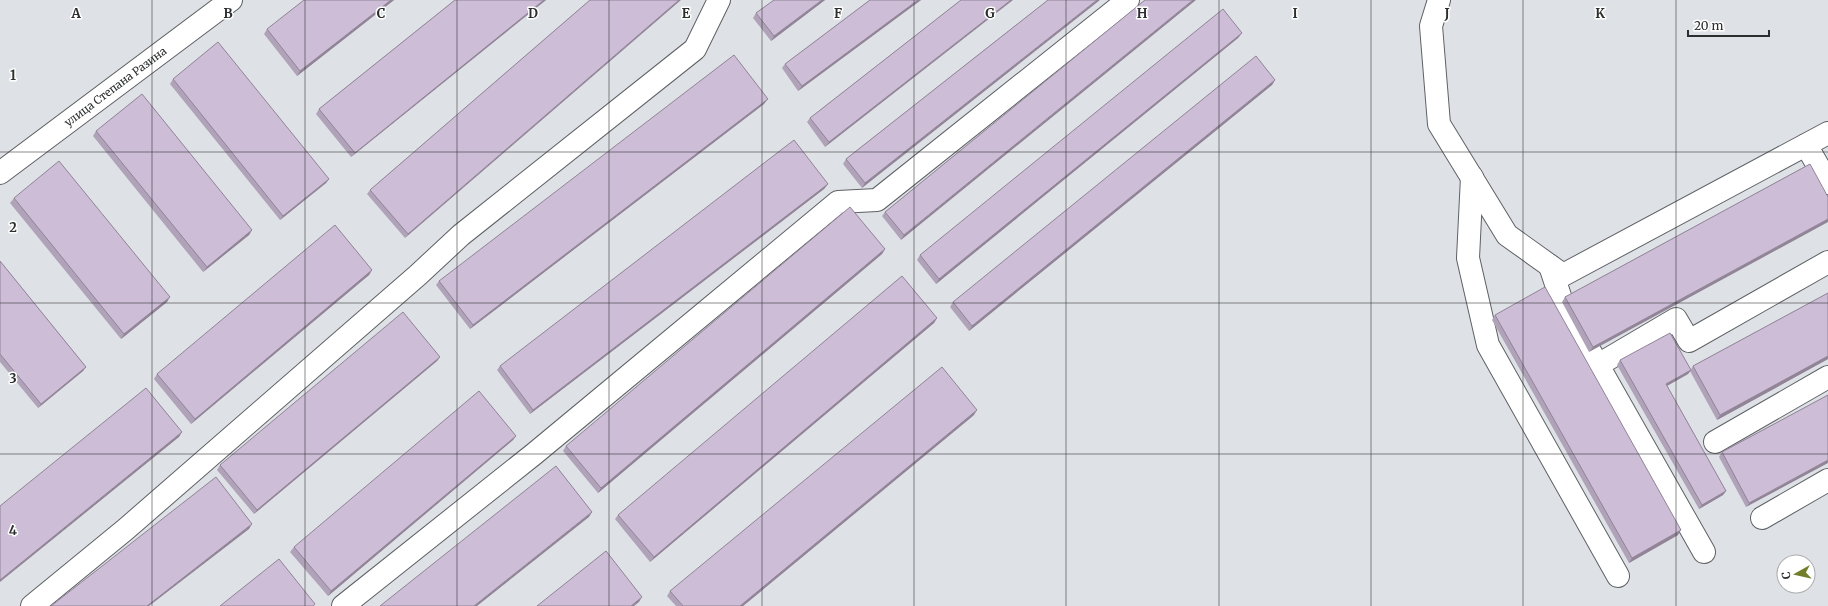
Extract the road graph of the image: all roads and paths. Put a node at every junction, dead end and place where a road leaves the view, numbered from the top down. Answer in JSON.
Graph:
{"nodes":[{"id":1,"x":231,"y":0,"type":"edge"},
{"id":2,"x":718,"y":0,"type":"edge"},
{"id":3,"x":1128,"y":0,"type":"edge"},
{"id":4,"x":1439,"y":0,"type":"edge"},
{"id":5,"x":1828,"y":133,"type":"edge"},
{"id":6,"x":1806,"y":145,"type":"junction"},
{"id":7,"x":0,"y":173,"type":"edge"},
{"id":8,"x":1472,"y":177,"type":"junction"},
{"id":9,"x":1828,"y":183,"type":"edge"},
{"id":10,"x":1828,"y":262,"type":"edge"},
{"id":11,"x":1550,"y":266,"type":"junction"},
{"id":12,"x":1598,"y":365,"type":"junction"},
{"id":13,"x":1828,"y":376,"type":"edge"},
{"id":14,"x":1715,"y":442,"type":"dead end"},
{"id":15,"x":1828,"y":480,"type":"edge"},
{"id":16,"x":1762,"y":518,"type":"dead end"},
{"id":17,"x":1704,"y":552,"type":"dead end"},
{"id":18,"x":1618,"y":576,"type":"dead end"},
{"id":19,"x":32,"y":606,"type":"edge"},
{"id":20,"x":343,"y":606,"type":"edge"}],
"edges":[{"from":1,"to":7,"type":"street","name":"улица Степана Разина"},
{"from":2,"to":19,"type":"street"},
{"from":3,"to":20,"type":"street"},
{"from":4,"to":8,"type":"street"},
{"from":5,"to":6,"type":"street"},
{"from":6,"to":9,"type":"street"},
{"from":6,"to":11,"type":"street"},
{"from":8,"to":11,"type":"street"},
{"from":8,"to":18,"type":"street"},
{"from":10,"to":12,"type":"street"},
{"from":11,"to":12,"type":"street"},
{"from":12,"to":17,"type":"street"},
{"from":13,"to":14,"type":"street"},
{"from":15,"to":16,"type":"street"}]}
